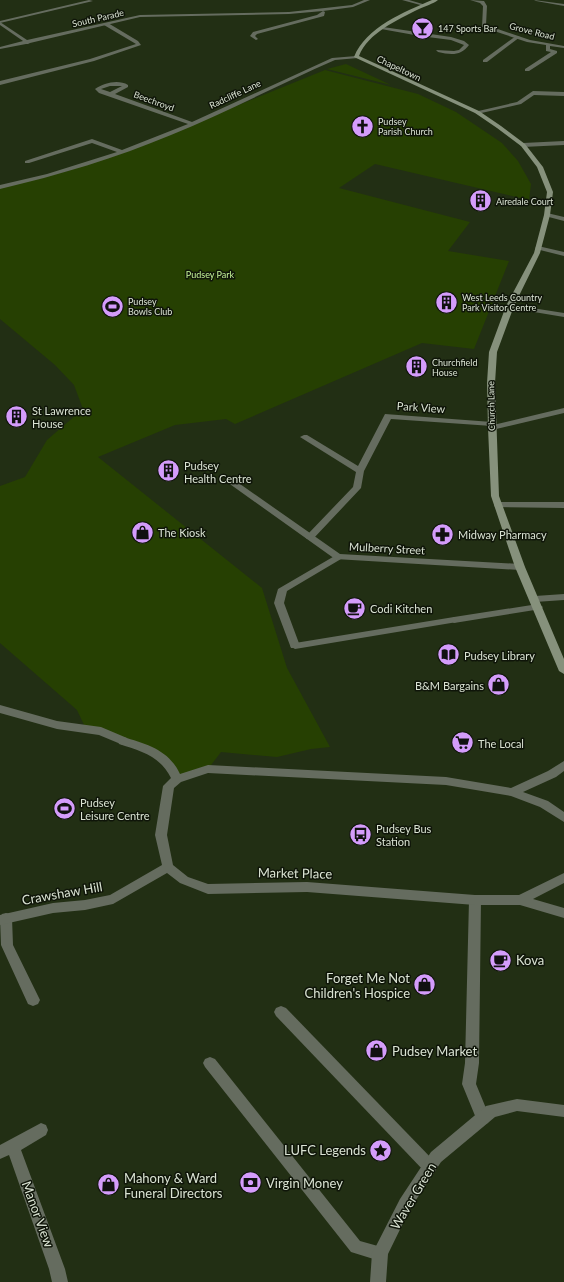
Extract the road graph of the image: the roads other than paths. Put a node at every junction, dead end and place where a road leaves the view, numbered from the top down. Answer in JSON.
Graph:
{"nodes":[{"id":1,"x":368,"y":0,"type":"edge"},
{"id":2,"x":404,"y":0,"type":"edge"},
{"id":3,"x":436,"y":0,"type":"edge"},
{"id":4,"x":472,"y":0,"type":"edge"},
{"id":5,"x":536,"y":0,"type":"edge"},
{"id":6,"x":91,"y":1,"type":"edge"},
{"id":7,"x":424,"y":5,"type":"junction"},
{"id":8,"x":564,"y":5,"type":"edge"},
{"id":9,"x":323,"y":10,"type":"junction"},
{"id":10,"x":0,"y":22,"type":"edge"},
{"id":11,"x":106,"y":24,"type":"junction"},
{"id":12,"x":383,"y":28,"type":"junction"},
{"id":13,"x":518,"y":37,"type":"junction"},
{"id":14,"x":256,"y":39,"type":"dead end"},
{"id":15,"x":28,"y":42,"type":"junction"},
{"id":16,"x":548,"y":45,"type":"junction"},
{"id":17,"x":564,"y":47,"type":"edge"},
{"id":18,"x":0,"y":48,"type":"edge"},
{"id":19,"x":438,"y":51,"type":"dead end"},
{"id":20,"x":356,"y":57,"type":"junction"},
{"id":21,"x":485,"y":61,"type":"dead end"},
{"id":22,"x":527,"y":70,"type":"dead end"},
{"id":23,"x":0,"y":83,"type":"edge"},
{"id":24,"x":110,"y":94,"type":"dead end"},
{"id":25,"x":564,"y":94,"type":"edge"},
{"id":26,"x":477,"y":112,"type":"junction"},
{"id":27,"x":192,"y":124,"type":"junction"},
{"id":28,"x":564,"y":143,"type":"edge"},
{"id":29,"x":523,"y":145,"type":"junction"},
{"id":30,"x":122,"y":152,"type":"junction"},
{"id":31,"x":27,"y":162,"type":"dead end"},
{"id":32,"x":0,"y":187,"type":"edge"},
{"id":33,"x":548,"y":215,"type":"junction"},
{"id":34,"x":564,"y":219,"type":"edge"},
{"id":35,"x":538,"y":248,"type":"junction"},
{"id":36,"x":564,"y":254,"type":"edge"},
{"id":37,"x":510,"y":306,"type":"junction"},
{"id":38,"x":564,"y":316,"type":"edge"},
{"id":39,"x":564,"y":410,"type":"edge"},
{"id":40,"x":492,"y":426,"type":"junction"},
{"id":41,"x":304,"y":437,"type":"dead end"},
{"id":42,"x":360,"y":471,"type":"junction"},
{"id":43,"x":230,"y":480,"type":"dead end"},
{"id":44,"x":498,"y":505,"type":"junction"},
{"id":45,"x":564,"y":505,"type":"edge"},
{"id":46,"x":310,"y":538,"type":"junction"},
{"id":47,"x":338,"y":557,"type":"junction"},
{"id":48,"x":520,"y":567,"type":"junction"},
{"id":49,"x":564,"y":597,"type":"edge"},
{"id":50,"x":536,"y":603,"type":"junction"},
{"id":51,"x":564,"y":672,"type":"edge"},
{"id":52,"x":0,"y":709,"type":"edge"},
{"id":53,"x":564,"y":765,"type":"edge"},
{"id":54,"x":177,"y":779,"type":"junction"},
{"id":55,"x":512,"y":792,"type":"junction"},
{"id":56,"x":564,"y":818,"type":"edge"},
{"id":57,"x":168,"y":867,"type":"junction"},
{"id":58,"x":564,"y":878,"type":"edge"},
{"id":59,"x":475,"y":900,"type":"junction"},
{"id":60,"x":520,"y":900,"type":"junction"},
{"id":61,"x":564,"y":913,"type":"edge"},
{"id":62,"x":3,"y":919,"type":"edge"},
{"id":63,"x":33,"y":1000,"type":"dead end"},
{"id":64,"x":281,"y":1012,"type":"dead end"},
{"id":65,"x":210,"y":1063,"type":"dead end"},
{"id":66,"x":564,"y":1111,"type":"edge"},
{"id":67,"x":483,"y":1118,"type":"junction"},
{"id":68,"x":41,"y":1130,"type":"dead end"},
{"id":69,"x":7,"y":1150,"type":"edge"},
{"id":70,"x":430,"y":1166,"type":"junction"},
{"id":71,"x":380,"y":1253,"type":"junction"},
{"id":72,"x":60,"y":1282,"type":"edge"},
{"id":73,"x":378,"y":1282,"type":"edge"}],
"edges":[{"from":1,"to":9,"type":"street","name":"South Parade"},
{"from":2,"to":7,"type":"street"},
{"from":3,"to":7,"type":"main road"},
{"from":4,"to":13,"type":"street","name":"Grove Road"},
{"from":5,"to":8,"type":"street"},
{"from":6,"to":10,"type":"street"},
{"from":7,"to":12,"type":"main road"},
{"from":9,"to":11,"type":"street","name":"South Parade"},
{"from":9,"to":14,"type":"street"},
{"from":10,"to":15,"type":"street"},
{"from":11,"to":15,"type":"street","name":"South Parade"},
{"from":11,"to":23,"type":"street"},
{"from":12,"to":19,"type":"street"},
{"from":12,"to":20,"type":"main road"},
{"from":13,"to":16,"type":"street","name":"Grove Road"},
{"from":13,"to":21,"type":"street"},
{"from":15,"to":18,"type":"street","name":"South Parade"},
{"from":16,"to":17,"type":"street","name":"Grove Road"},
{"from":16,"to":22,"type":"street"},
{"from":20,"to":26,"type":"main road","name":"Chapeltown"},
{"from":20,"to":27,"type":"street","name":"Radcliffe Lane"},
{"from":24,"to":27,"type":"street","name":"Beechroyd"},
{"from":25,"to":26,"type":"street"},
{"from":26,"to":29,"type":"main road","name":"Chapeltown"},
{"from":27,"to":30,"type":"street","name":"Radcliffe Lane"},
{"from":28,"to":29,"type":"street"},
{"from":29,"to":33,"type":"main road","name":"Church Lane"},
{"from":30,"to":31,"type":"street"},
{"from":30,"to":32,"type":"street","name":"Radcliffe Lane"},
{"from":33,"to":34,"type":"street"},
{"from":33,"to":35,"type":"main road","name":"Church Lane"},
{"from":35,"to":36,"type":"street"},
{"from":35,"to":37,"type":"main road","name":"Church Lane"},
{"from":37,"to":38,"type":"street"},
{"from":37,"to":40,"type":"main road","name":"Church Lane"},
{"from":39,"to":40,"type":"street"},
{"from":40,"to":42,"type":"street","name":"Park View"},
{"from":40,"to":44,"type":"main road","name":"Church Lane"},
{"from":41,"to":42,"type":"street"},
{"from":42,"to":46,"type":"street","name":"Park View"},
{"from":43,"to":46,"type":"street","name":"Mulberry Street"},
{"from":44,"to":45,"type":"street"},
{"from":44,"to":48,"type":"main road","name":"Church Lane"},
{"from":46,"to":47,"type":"street","name":"Mulberry Street"},
{"from":47,"to":48,"type":"street","name":"Mulberry Street"},
{"from":47,"to":50,"type":"street"},
{"from":48,"to":50,"type":"main road","name":"Church Lane"},
{"from":49,"to":50,"type":"street"},
{"from":50,"to":51,"type":"main road","name":"Church Lane"},
{"from":52,"to":54,"type":"street"},
{"from":53,"to":55,"type":"street"},
{"from":54,"to":55,"type":"street"},
{"from":54,"to":57,"type":"street"},
{"from":55,"to":56,"type":"street"},
{"from":57,"to":59,"type":"street","name":"Market Place"},
{"from":57,"to":62,"type":"street","name":"Crawshaw Hill"},
{"from":58,"to":60,"type":"street","name":"Market Place"},
{"from":59,"to":60,"type":"street","name":"Market Place"},
{"from":59,"to":67,"type":"street"},
{"from":60,"to":61,"type":"street","name":"Market Place"},
{"from":62,"to":63,"type":"street"},
{"from":64,"to":70,"type":"street"},
{"from":65,"to":71,"type":"street"},
{"from":66,"to":67,"type":"street","name":"Waver Green"},
{"from":67,"to":70,"type":"street","name":"Waver Green"},
{"from":68,"to":69,"type":"street","name":"Manor View"},
{"from":69,"to":72,"type":"street","name":"Manor View"},
{"from":70,"to":71,"type":"street","name":"Waver Green"},
{"from":71,"to":73,"type":"street","name":"Waver Green"}]}
